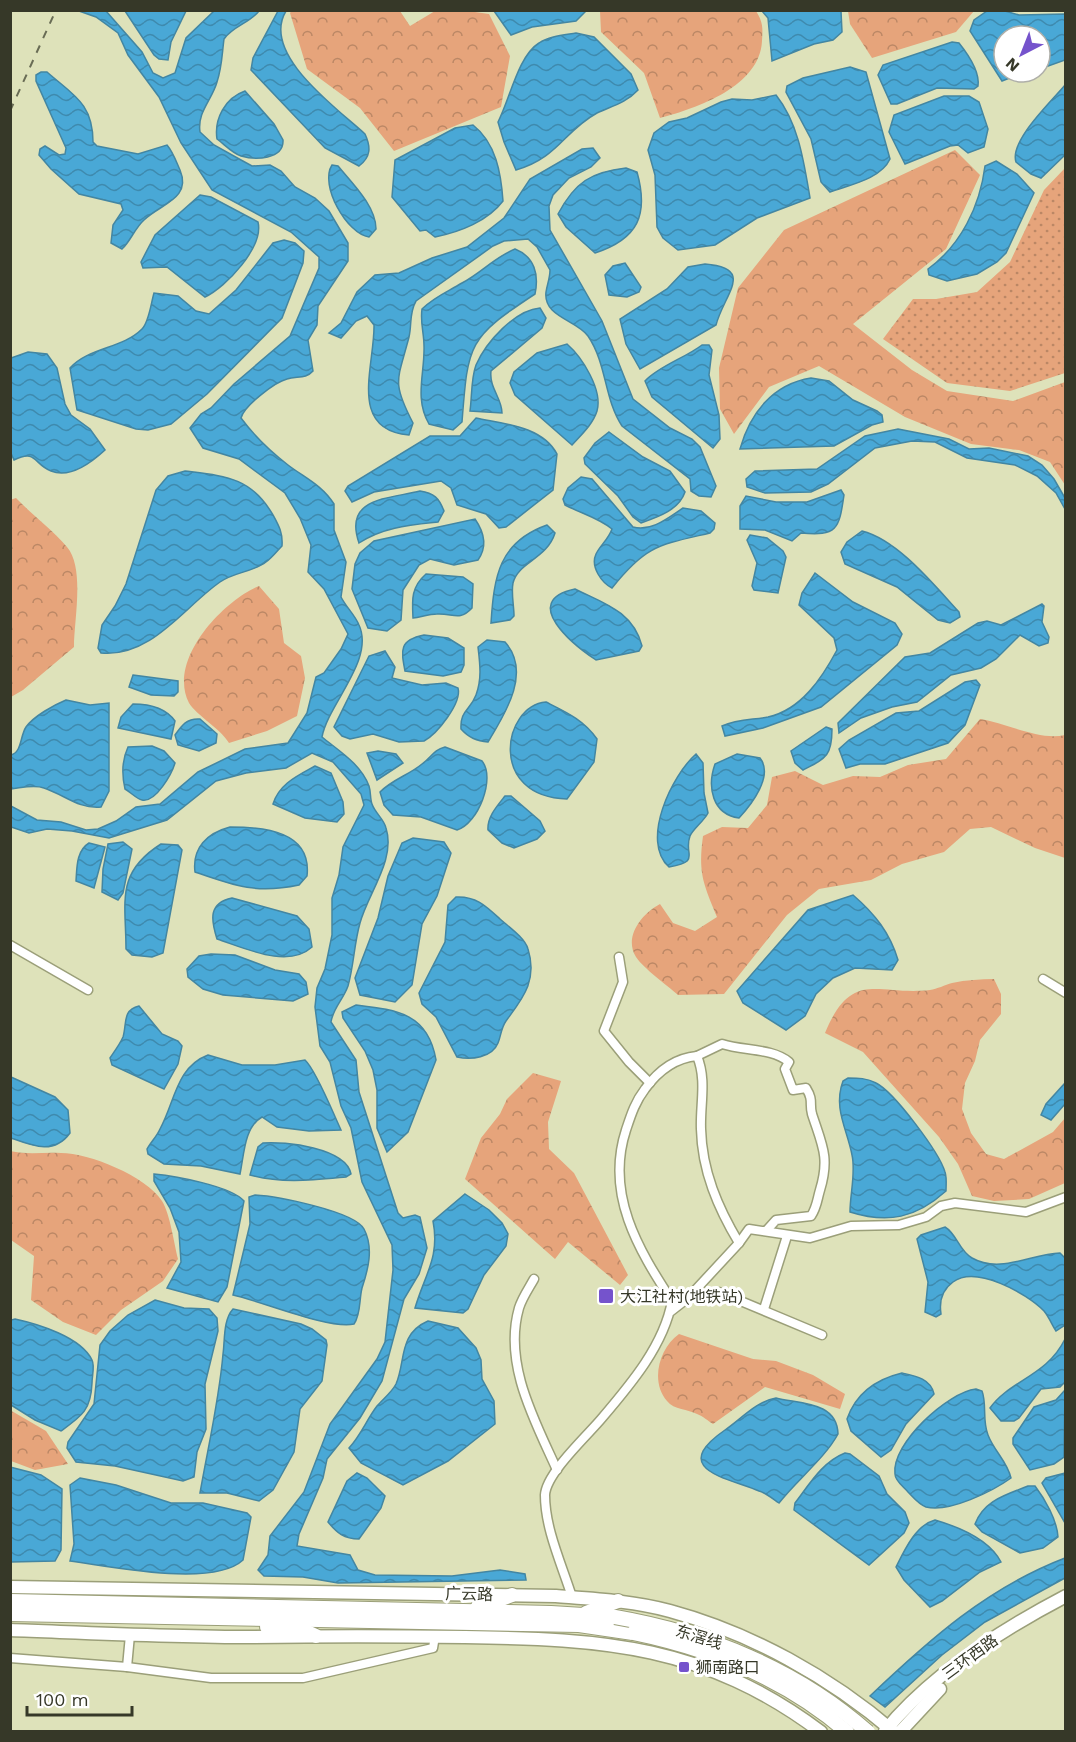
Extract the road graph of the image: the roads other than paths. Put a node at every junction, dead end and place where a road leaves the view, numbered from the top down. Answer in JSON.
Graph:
{"nodes":[{"id":1,"x":10,"y":945,"type":"edge"},
{"id":2,"x":619,"y":957,"type":"dead end"},
{"id":3,"x":1043,"y":979,"type":"dead end"},
{"id":4,"x":88,"y":990,"type":"dead end"},
{"id":5,"x":1065,"y":993,"type":"edge"},
{"id":6,"x":697,"y":1056,"type":"junction"},
{"id":7,"x":650,"y":1083,"type":"junction"},
{"id":8,"x":1065,"y":1197,"type":"edge"},
{"id":9,"x":767,"y":1230,"type":"junction"},
{"id":10,"x":787,"y":1236,"type":"junction"},
{"id":11,"x":739,"y":1243,"type":"junction"},
{"id":12,"x":534,"y":1279,"type":"dead end"},
{"id":13,"x":719,"y":1292,"type":"dead end"},
{"id":14,"x":764,"y":1309,"type":"junction"},
{"id":15,"x":670,"y":1312,"type":"junction"},
{"id":16,"x":822,"y":1335,"type":"dead end"},
{"id":17,"x":557,"y":1470,"type":"junction"},
{"id":18,"x":10,"y":1587,"type":"edge"},
{"id":19,"x":512,"y":1595,"type":"junction"},
{"id":20,"x":1065,"y":1596,"type":"edge"},
{"id":21,"x":572,"y":1597,"type":"junction"},
{"id":22,"x":10,"y":1601,"type":"edge"},
{"id":23,"x":618,"y":1601,"type":"junction"},
{"id":24,"x":1065,"y":1601,"type":"edge"},
{"id":25,"x":468,"y":1611,"type":"junction"},
{"id":26,"x":10,"y":1614,"type":"edge"},
{"id":27,"x":580,"y":1615,"type":"junction"},
{"id":28,"x":615,"y":1617,"type":"joint"},
{"id":29,"x":242,"y":1618,"type":"junction"},
{"id":30,"x":10,"y":1630,"type":"edge"},
{"id":31,"x":130,"y":1635,"type":"junction"},
{"id":32,"x":315,"y":1636,"type":"junction"},
{"id":33,"x":435,"y":1636,"type":"junction"},
{"id":34,"x":10,"y":1658,"type":"edge"},
{"id":35,"x":797,"y":1665,"type":"junction"},
{"id":36,"x":127,"y":1667,"type":"junction"},
{"id":37,"x":775,"y":1700,"type":"junction"},
{"id":38,"x":924,"y":1705,"type":"junction"},
{"id":39,"x":892,"y":1730,"type":"edge"},
{"id":40,"x":821,"y":1731,"type":"edge"},
{"id":41,"x":847,"y":1731,"type":"edge"},
{"id":42,"x":868,"y":1731,"type":"edge"},
{"id":43,"x":916,"y":1731,"type":"edge"}],
"edges":[{"from":1,"to":4,"type":"street"},
{"from":2,"to":7,"type":"street"},
{"from":3,"to":5,"type":"street"},
{"from":6,"to":7,"type":"street"},
{"from":6,"to":9,"type":"street"},
{"from":6,"to":11,"type":"street"},
{"from":7,"to":15,"type":"street"},
{"from":8,"to":10,"type":"street"},
{"from":9,"to":10,"type":"street"},
{"from":9,"to":11,"type":"street"},
{"from":10,"to":14,"type":"street"},
{"from":11,"to":15,"type":"street"},
{"from":12,"to":17,"type":"street"},
{"from":13,"to":14,"type":"street"},
{"from":14,"to":16,"type":"street"},
{"from":15,"to":17,"type":"street"},
{"from":17,"to":21,"type":"street"},
{"from":18,"to":19,"type":"main road","name":"广云路"},
{"from":19,"to":21,"type":"main road","name":"广云路"},
{"from":19,"to":25,"type":"main road"},
{"from":20,"to":39,"type":"main road","name":"三环西路"},
{"from":21,"to":23,"type":"main road","name":"广云路"},
{"from":22,"to":25,"type":"main road","name":"广云路"},
{"from":23,"to":27,"type":"main road"},
{"from":23,"to":35,"type":"main road","name":"广云路"},
{"from":24,"to":38,"type":"main road","name":"三环西路"},
{"from":25,"to":27,"type":"main road","name":"广云路"},
{"from":26,"to":29,"type":"main road","name":"广云路"},
{"from":27,"to":28,"type":"main road","name":"广云路"},
{"from":28,"to":42,"type":"main road","name":"东滘线","bridge":true},
{"from":29,"to":32,"type":"main road"},
{"from":29,"to":41,"type":"main road","name":"广云路","bridge":true},
{"from":30,"to":31,"type":"main road"},
{"from":31,"to":32,"type":"main road"},
{"from":31,"to":36,"type":"street"},
{"from":32,"to":33,"type":"main road"},
{"from":33,"to":36,"type":"street"},
{"from":33,"to":37,"type":"main road"},
{"from":34,"to":36,"type":"street"},
{"from":35,"to":37,"type":"main road"},
{"from":35,"to":39,"type":"main road","name":"广云路"},
{"from":37,"to":40,"type":"main road"},
{"from":38,"to":39,"type":"main road","name":"三环西路"},
{"from":38,"to":43,"type":"main road"}]}
